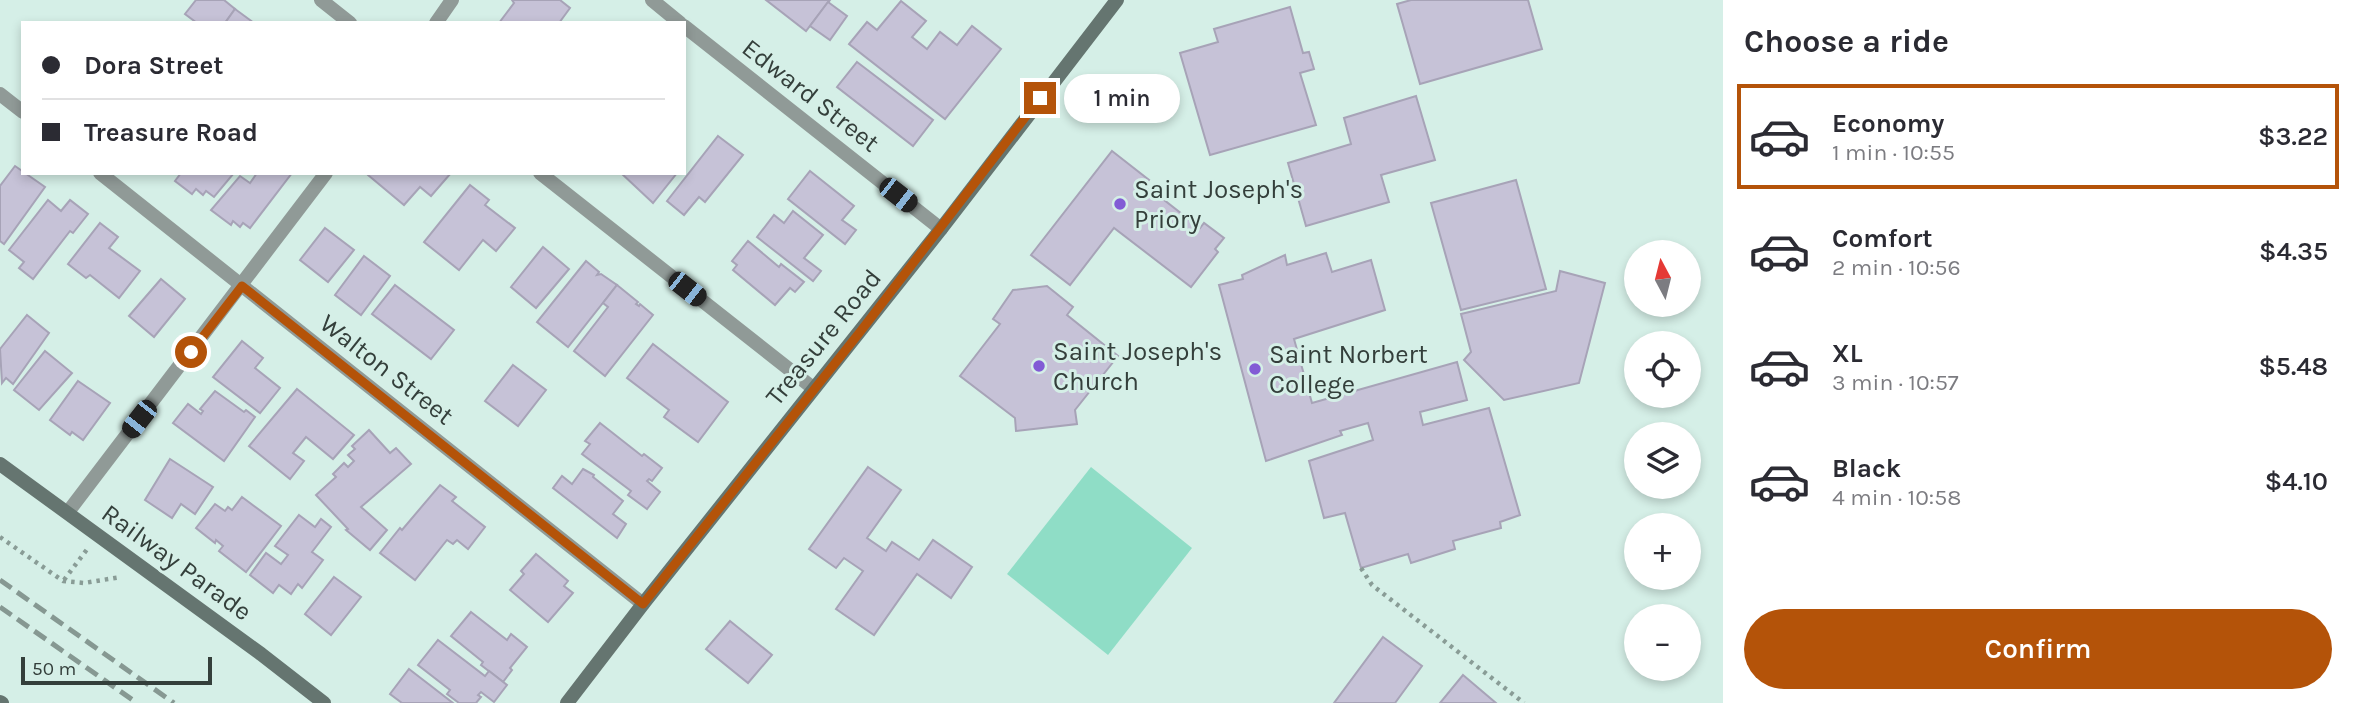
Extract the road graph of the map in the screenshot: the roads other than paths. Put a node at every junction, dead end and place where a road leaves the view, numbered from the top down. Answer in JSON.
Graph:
{"nodes":[{"id":1,"x":321,"y":0,"type":"edge"},
{"id":2,"x":452,"y":0,"type":"edge"},
{"id":3,"x":652,"y":0,"type":"edge"},
{"id":4,"x":1117,"y":0,"type":"edge"},
{"id":5,"x":347,"y":21,"type":"edge"},
{"id":6,"x":437,"y":21,"type":"edge"},
{"id":7,"x":678,"y":21,"type":"edge"},
{"id":8,"x":686,"y":27,"type":"edge"},
{"id":9,"x":0,"y":94,"type":"edge"},
{"id":10,"x":21,"y":110,"type":"edge"},
{"id":11,"x":103,"y":175,"type":"edge"},
{"id":12,"x":325,"y":175,"type":"edge"},
{"id":13,"x":543,"y":175,"type":"edge"},
{"id":14,"x":941,"y":229,"type":"junction"},
{"id":15,"x":242,"y":286,"type":"junction"},
{"id":16,"x":813,"y":388,"type":"junction"},
{"id":17,"x":0,"y":464,"type":"edge"},
{"id":18,"x":68,"y":512,"type":"junction"},
{"id":19,"x":643,"y":604,"type":"junction"},
{"id":20,"x":324,"y":703,"type":"edge"},
{"id":21,"x":567,"y":703,"type":"edge"}],
"edges":[{"from":1,"to":5,"type":"street"},
{"from":2,"to":6,"type":"street"},
{"from":3,"to":7,"type":"street","name":"Edward Street"},
{"from":4,"to":14,"type":"street","name":"Treasure Road"},
{"from":8,"to":14,"type":"street","name":"Edward Street"},
{"from":9,"to":10,"type":"street"},
{"from":11,"to":15,"type":"street","name":"Walton Street"},
{"from":12,"to":15,"type":"street"},
{"from":13,"to":16,"type":"street"},
{"from":14,"to":16,"type":"street","name":"Treasure Road"},
{"from":15,"to":18,"type":"street"},
{"from":15,"to":19,"type":"street","name":"Walton Street"},
{"from":16,"to":19,"type":"street","name":"Treasure Road"},
{"from":17,"to":18,"type":"street","name":"Railway Parade"},
{"from":18,"to":20,"type":"street","name":"Railway Parade"},
{"from":19,"to":21,"type":"street","name":"Treasure Road"}]}
